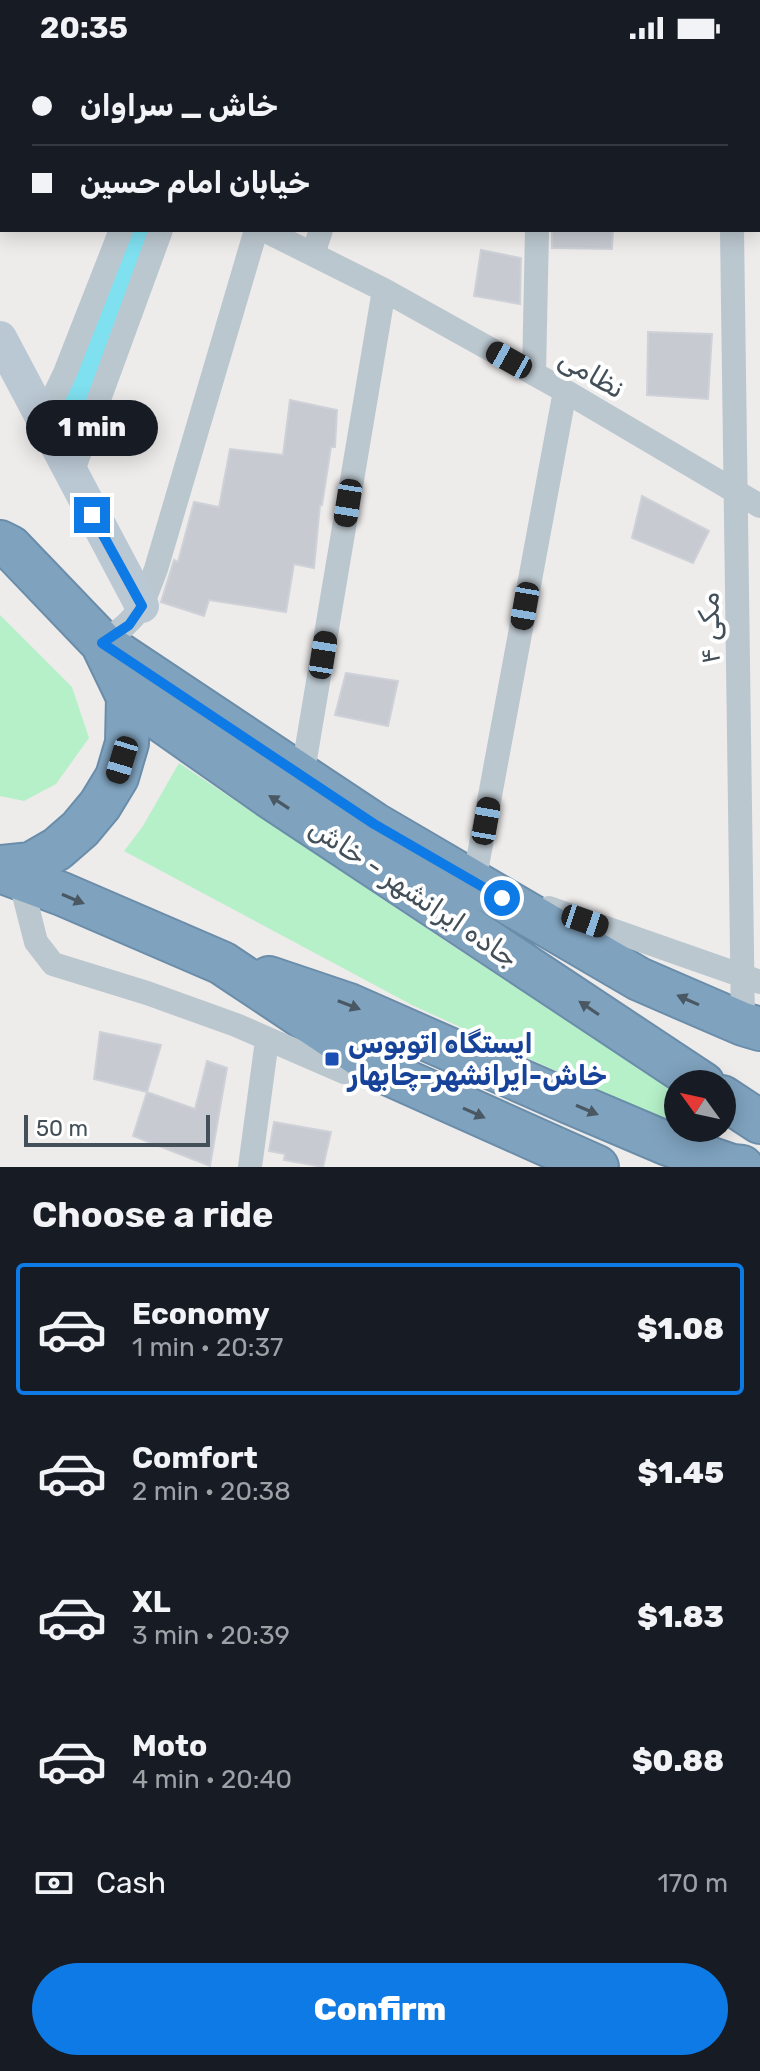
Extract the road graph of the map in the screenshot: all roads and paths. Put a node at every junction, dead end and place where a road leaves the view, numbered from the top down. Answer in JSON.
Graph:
{"nodes":[{"id":1,"x":120,"y":232,"type":"edge"},
{"id":2,"x":160,"y":232,"type":"edge"},
{"id":3,"x":255,"y":232,"type":"edge"},
{"id":4,"x":268,"y":232,"type":"edge"},
{"id":5,"x":320,"y":232,"type":"edge"},
{"id":6,"x":537,"y":232,"type":"edge"},
{"id":7,"x":732,"y":232,"type":"edge"},
{"id":8,"x":313,"y":254,"type":"junction"},
{"id":9,"x":384,"y":290,"type":"junction"},
{"id":10,"x":0,"y":338,"type":"edge"},
{"id":11,"x":534,"y":374,"type":"junction"},
{"id":12,"x":565,"y":391,"type":"junction"},
{"id":13,"x":42,"y":421,"type":"junction"},
{"id":14,"x":71,"y":476,"type":"junction"},
{"id":15,"x":737,"y":494,"type":"junction"},
{"id":16,"x":760,"y":506,"type":"edge"},
{"id":17,"x":3,"y":539,"type":"edge"},
{"id":18,"x":142,"y":606,"type":"junction"},
{"id":19,"x":102,"y":643,"type":"junction"},
{"id":20,"x":128,"y":697,"type":"junction"},
{"id":21,"x":302,"y":777,"type":"junction"},
{"id":22,"x":7,"y":872,"type":"edge"},
{"id":23,"x":474,"y":882,"type":"junction"},
{"id":24,"x":222,"y":963,"type":"junction"},
{"id":25,"x":751,"y":979,"type":"edge"},
{"id":26,"x":752,"y":1027,"type":"edge"},
{"id":27,"x":267,"y":1040,"type":"junction"},
{"id":28,"x":682,"y":1070,"type":"edge"},
{"id":29,"x":387,"y":1073,"type":"junction"},
{"id":30,"x":736,"y":1106,"type":"edge"},
{"id":31,"x":760,"y":1122,"type":"edge"},
{"id":32,"x":250,"y":1167,"type":"edge"},
{"id":33,"x":597,"y":1167,"type":"edge"},
{"id":34,"x":742,"y":1167,"type":"edge"}],
"edges":[{"from":1,"to":13,"type":"street"},
{"from":2,"to":14,"type":"street"},
{"from":3,"to":18,"type":"street"},
{"from":4,"to":8,"type":"street","name":"نظامی"},
{"from":5,"to":8,"type":"street"},
{"from":6,"to":11,"type":"street"},
{"from":7,"to":15,"type":"street","name":"مکی ۴"},
{"from":8,"to":9,"type":"street","name":"نظامی"},
{"from":9,"to":11,"type":"street","name":"نظامی"},
{"from":9,"to":21,"type":"street"},
{"from":10,"to":13,"type":"street"},
{"from":11,"to":12,"type":"street","name":"نظامی"},
{"from":12,"to":15,"type":"street","name":"نظامی"},
{"from":12,"to":23,"type":"street"},
{"from":13,"to":14,"type":"street"},
{"from":14,"to":18,"type":"street"},
{"from":15,"to":16,"type":"street","name":"نظامی"},
{"from":15,"to":25,"type":"street","name":"مکی ۴"},
{"from":17,"to":19,"type":"highway"},
{"from":18,"to":19,"type":"street"},
{"from":19,"to":20,"type":"highway"},
{"from":19,"to":21,"type":"highway"},
{"from":20,"to":22,"type":"highway"},
{"from":28,"to":20,"type":"highway","name":"جاده ایرانشهر - خاش","one_way":true},
{"from":21,"to":23,"type":"highway"},
{"from":22,"to":24,"type":"highway","one_way":true},
{"from":22,"to":27,"type":"street"},
{"from":23,"to":25,"type":"street"},
{"from":26,"to":23,"type":"highway","one_way":true},
{"from":24,"to":29,"type":"highway"},
{"from":24,"to":34,"type":"highway","one_way":true},
{"from":25,"to":26,"type":"street","name":"مکی ۴"},
{"from":27,"to":29,"type":"street"},
{"from":27,"to":32,"type":"street"},
{"from":29,"to":33,"type":"highway","one_way":true},
{"from":30,"to":31,"type":"highway"}]}
